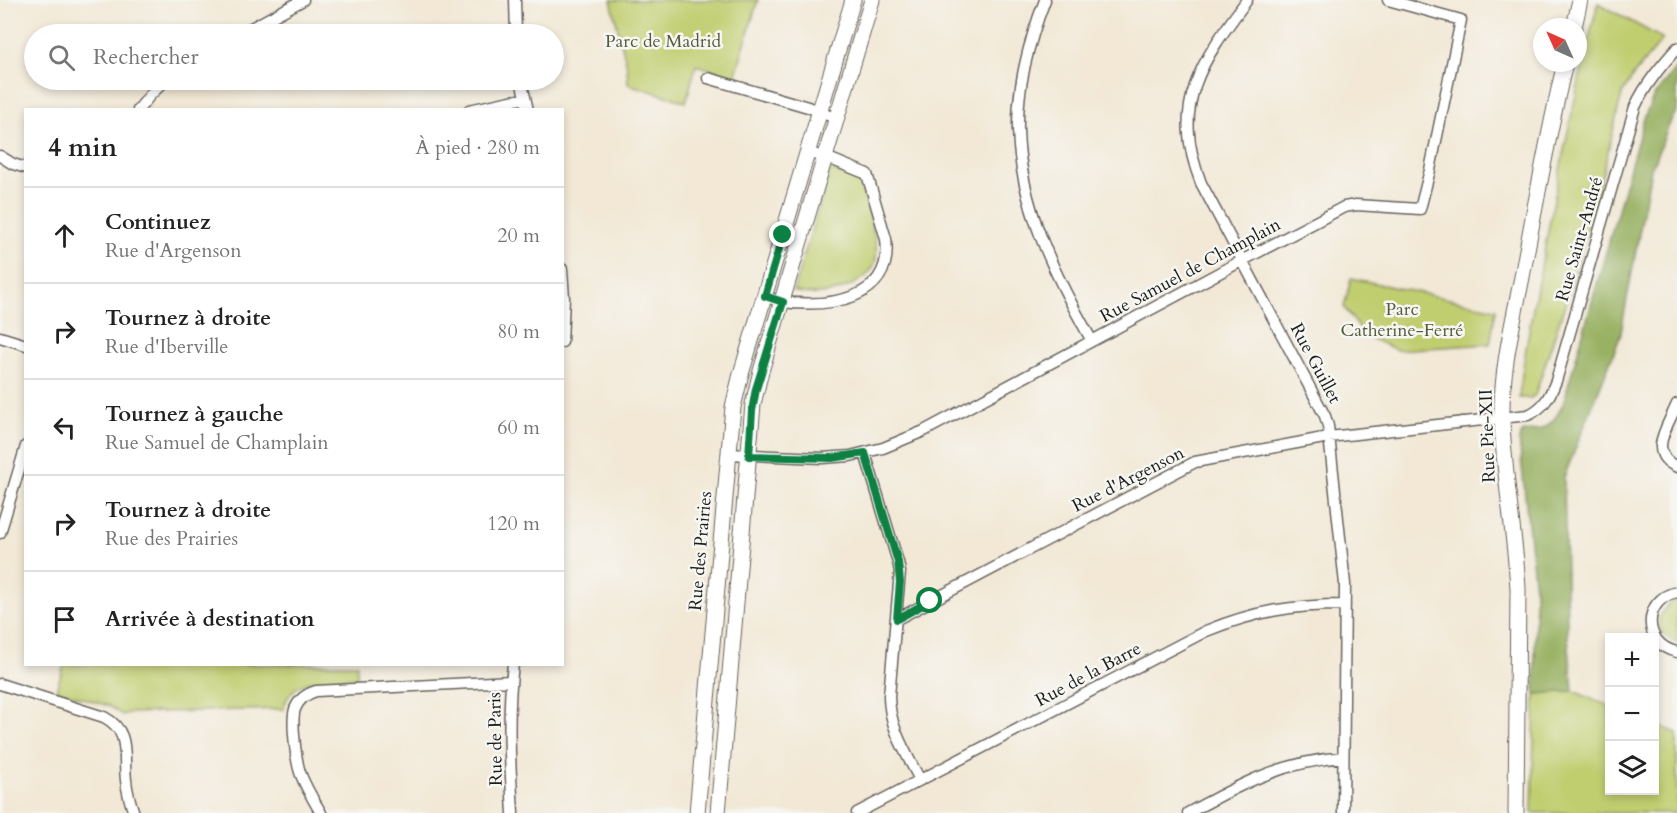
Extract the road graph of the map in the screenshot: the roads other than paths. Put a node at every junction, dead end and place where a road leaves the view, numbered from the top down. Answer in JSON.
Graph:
{"nodes":[{"id":1,"x":303,"y":0,"type":"edge"},
{"id":2,"x":515,"y":0,"type":"edge"},
{"id":3,"x":853,"y":0,"type":"edge"},
{"id":4,"x":872,"y":0,"type":"edge"},
{"id":5,"x":1045,"y":0,"type":"edge"},
{"id":6,"x":1247,"y":0,"type":"edge"},
{"id":7,"x":1388,"y":0,"type":"edge"},
{"id":8,"x":1580,"y":0,"type":"edge"},
{"id":9,"x":1576,"y":18,"type":"edge"},
{"id":10,"x":259,"y":24,"type":"edge"},
{"id":11,"x":516,"y":24,"type":"edge"},
{"id":12,"x":1677,"y":48,"type":"edge"},
{"id":13,"x":1563,"y":72,"type":"edge"},
{"id":14,"x":708,"y":78,"type":"dead end"},
{"id":15,"x":155,"y":90,"type":"edge"},
{"id":16,"x":523,"y":90,"type":"edge"},
{"id":17,"x":525,"y":98,"type":"junction"},
{"id":18,"x":140,"y":108,"type":"edge"},
{"id":19,"x":478,"y":108,"type":"edge"},
{"id":20,"x":528,"y":108,"type":"edge"},
{"id":21,"x":819,"y":112,"type":"junction"},
{"id":22,"x":837,"y":119,"type":"junction"},
{"id":23,"x":807,"y":152,"type":"junction"},
{"id":24,"x":0,"y":156,"type":"edge"},
{"id":25,"x":825,"y":158,"type":"junction"},
{"id":26,"x":24,"y":167,"type":"edge"},
{"id":27,"x":1243,"y":260,"type":"junction"},
{"id":28,"x":765,"y":296,"type":"junction"},
{"id":29,"x":783,"y":302,"type":"junction"},
{"id":30,"x":0,"y":337,"type":"edge"},
{"id":31,"x":1092,"y":341,"type":"junction"},
{"id":32,"x":24,"y":344,"type":"edge"},
{"id":33,"x":1677,"y":404,"type":"edge"},
{"id":34,"x":1502,"y":418,"type":"junction"},
{"id":35,"x":1329,"y":437,"type":"junction"},
{"id":36,"x":24,"y":452,"type":"edge"},
{"id":37,"x":865,"y":453,"type":"junction"},
{"id":38,"x":728,"y":454,"type":"junction"},
{"id":39,"x":749,"y":456,"type":"junction"},
{"id":40,"x":1677,"y":467,"type":"edge"},
{"id":41,"x":3,"y":515,"type":"edge"},
{"id":42,"x":0,"y":533,"type":"edge"},
{"id":43,"x":1677,"y":592,"type":"edge"},
{"id":44,"x":1345,"y":604,"type":"junction"},
{"id":45,"x":897,"y":619,"type":"junction"},
{"id":46,"x":1677,"y":652,"type":"edge"},
{"id":47,"x":513,"y":666,"type":"edge"},
{"id":48,"x":511,"y":681,"type":"junction"},
{"id":49,"x":0,"y":684,"type":"edge"},
{"id":50,"x":1343,"y":757,"type":"junction"},
{"id":51,"x":920,"y":780,"type":"junction"},
{"id":52,"x":134,"y":813,"type":"edge"},
{"id":53,"x":321,"y":813,"type":"edge"},
{"id":54,"x":513,"y":813,"type":"edge"},
{"id":55,"x":698,"y":813,"type":"edge"},
{"id":56,"x":718,"y":813,"type":"edge"},
{"id":57,"x":857,"y":813,"type":"edge"},
{"id":58,"x":1188,"y":813,"type":"edge"},
{"id":59,"x":1342,"y":813,"type":"edge"},
{"id":60,"x":1516,"y":813,"type":"edge"}],
"edges":[{"from":1,"to":10,"type":"street"},
{"from":2,"to":11,"type":"street"},
{"from":3,"to":21,"type":"street","name":"Rue des Prairies"},
{"from":4,"to":22,"type":"street"},
{"from":5,"to":31,"type":"street"},
{"from":6,"to":27,"type":"street","name":"Rue Guillet"},
{"from":7,"to":27,"type":"street","name":"Rue Samuel de Champlain"},
{"from":8,"to":9,"type":"street"},
{"from":12,"to":34,"type":"street","name":"Rue Saint-André"},
{"from":13,"to":34,"type":"street","name":"Rue Pie-XII"},
{"from":14,"to":21,"type":"street"},
{"from":15,"to":18,"type":"street"},
{"from":16,"to":17,"type":"street"},
{"from":17,"to":19,"type":"street"},
{"from":17,"to":20,"type":"street"},
{"from":21,"to":22,"type":"street"},
{"from":21,"to":23,"type":"street","name":"Rue des Prairies"},
{"from":22,"to":25,"type":"street"},
{"from":23,"to":25,"type":"street"},
{"from":23,"to":28,"type":"street","name":"Rue des Prairies"},
{"from":24,"to":26,"type":"street"},
{"from":25,"to":29,"type":"street"},
{"from":25,"to":29,"type":"street"},
{"from":27,"to":31,"type":"street","name":"Rue Samuel de Champlain"},
{"from":27,"to":35,"type":"street","name":"Rue Guillet"},
{"from":28,"to":29,"type":"street"},
{"from":28,"to":38,"type":"street","name":"Rue des Prairies"},
{"from":29,"to":39,"type":"street"},
{"from":30,"to":32,"type":"street"},
{"from":31,"to":37,"type":"street","name":"Rue Samuel de Champlain"},
{"from":33,"to":40,"type":"street"},
{"from":34,"to":35,"type":"street","name":"Rue d'Argenson"},
{"from":34,"to":60,"type":"street","name":"Rue Pie-XII"},
{"from":35,"to":44,"type":"street","name":"Rue Guillet"},
{"from":35,"to":45,"type":"street","name":"Rue d'Argenson"},
{"from":36,"to":41,"type":"street"},
{"from":37,"to":39,"type":"street","name":"Rue Samuel de Champlain"},
{"from":37,"to":45,"type":"street"},
{"from":38,"to":39,"type":"street","name":"Rue Samuel de Champlain"},
{"from":38,"to":55,"type":"street","name":"Rue des Prairies"},
{"from":39,"to":56,"type":"street"},
{"from":41,"to":42,"type":"street"},
{"from":43,"to":46,"type":"street"},
{"from":44,"to":50,"type":"street","name":"Rue Guillet"},
{"from":44,"to":51,"type":"street","name":"Rue de la Barre"},
{"from":45,"to":51,"type":"street"},
{"from":47,"to":48,"type":"street","name":"Rue de Paris"},
{"from":48,"to":53,"type":"street"},
{"from":48,"to":54,"type":"street","name":"Rue de Paris"},
{"from":49,"to":52,"type":"street"},
{"from":50,"to":58,"type":"street"},
{"from":50,"to":59,"type":"street","name":"Rue Guillet"},
{"from":51,"to":57,"type":"street","name":"Rue de la Barre"}]}
